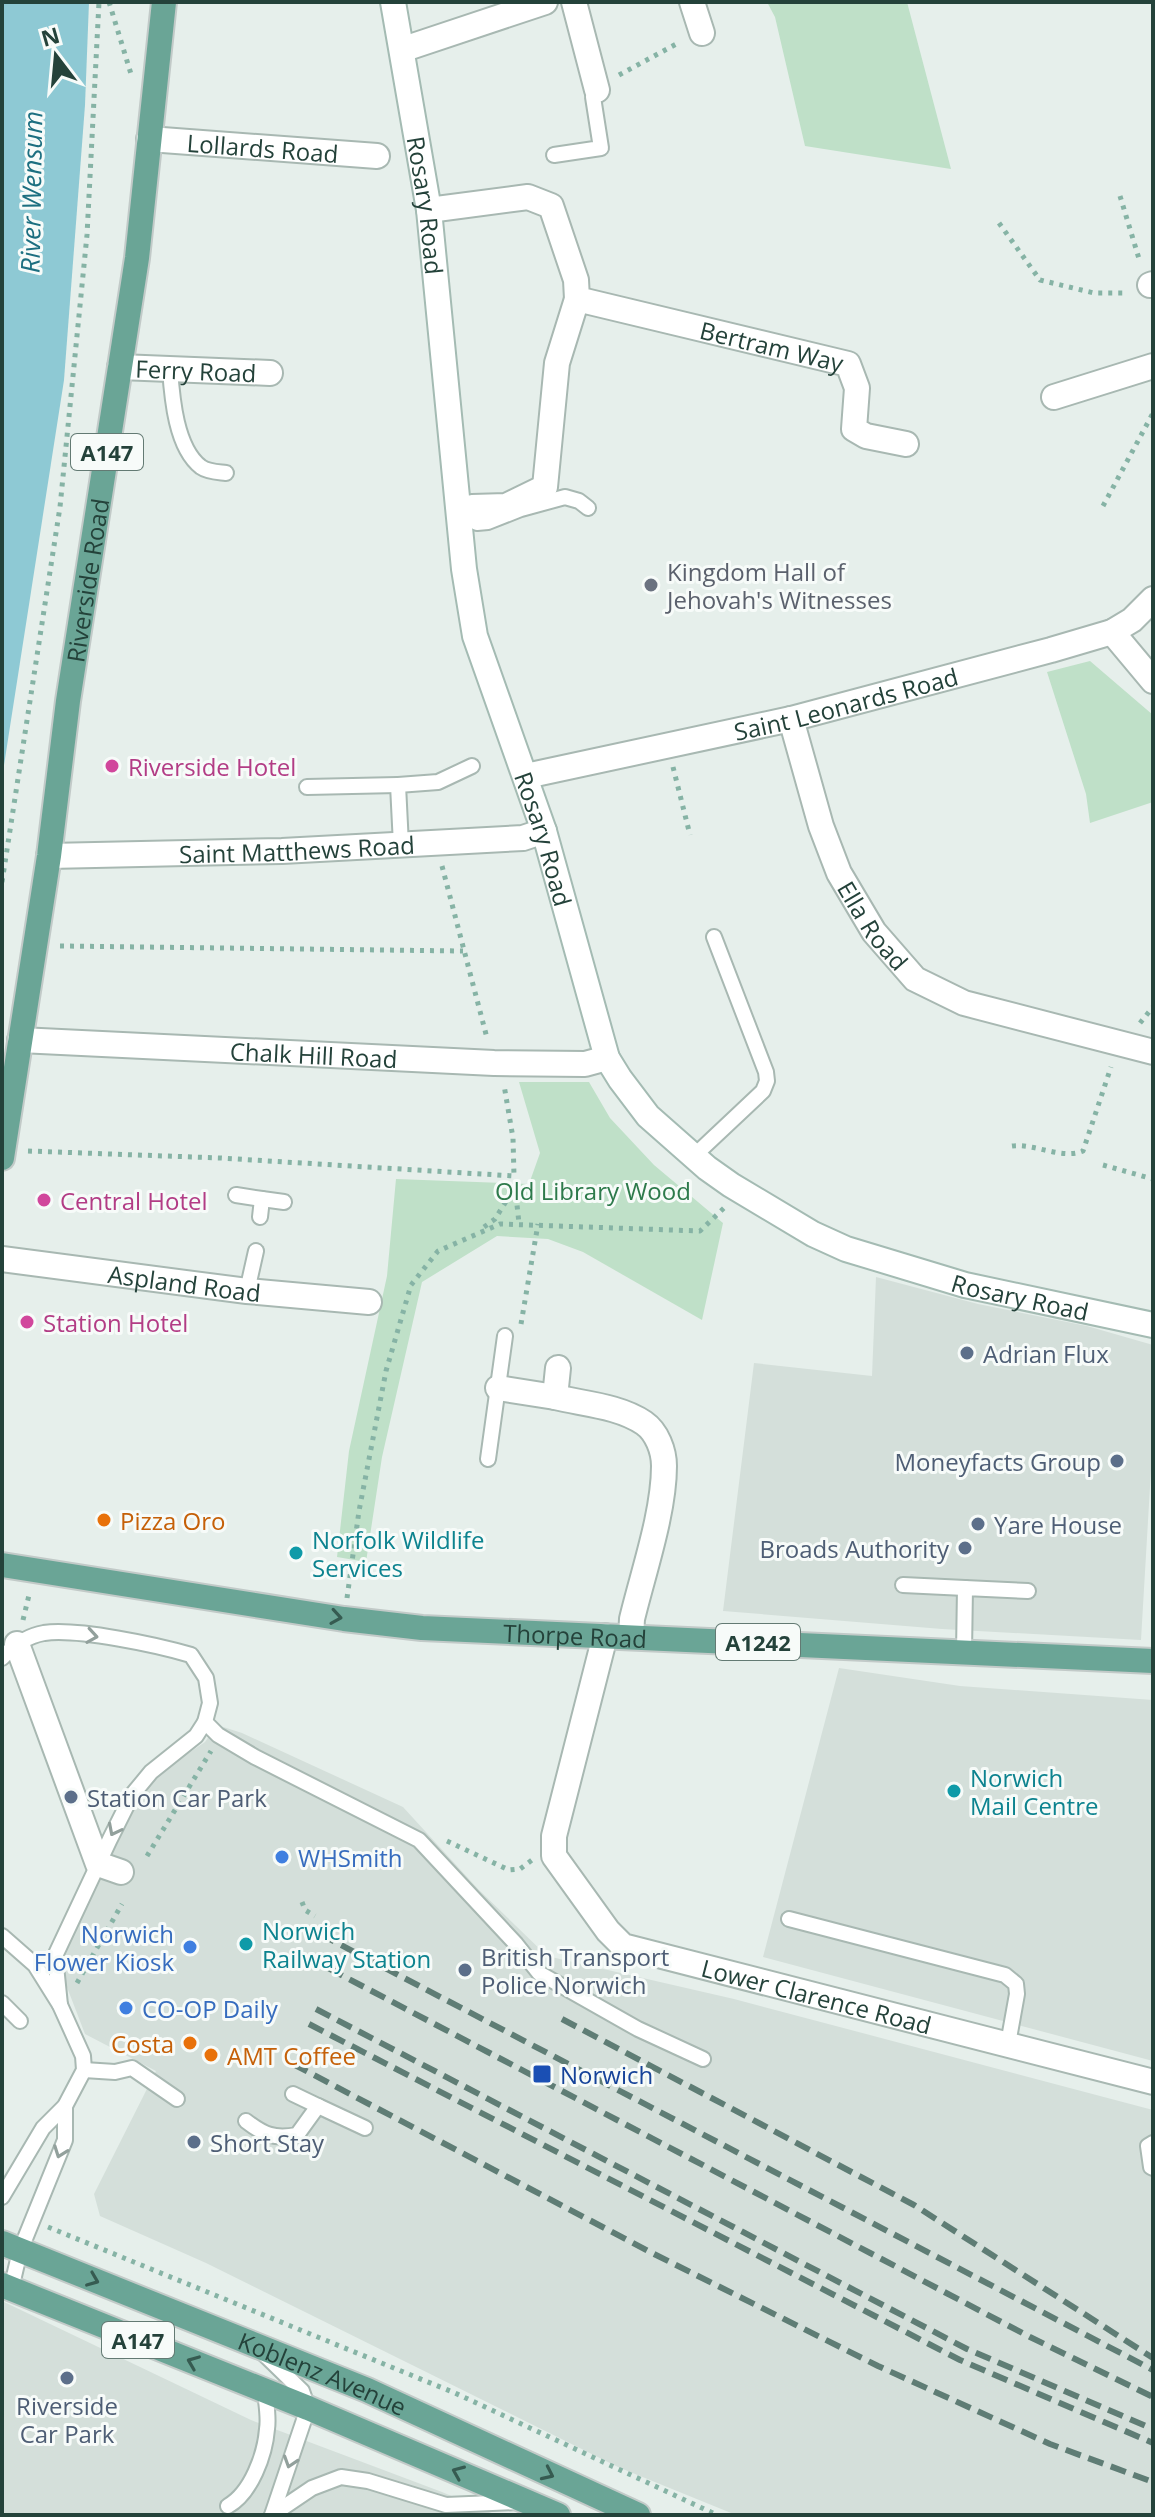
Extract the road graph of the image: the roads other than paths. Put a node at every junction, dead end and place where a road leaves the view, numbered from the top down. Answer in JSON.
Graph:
{"nodes":[{"id":1,"x":164,"y":2,"type":"edge"},
{"id":2,"x":393,"y":2,"type":"edge"},
{"id":3,"x":545,"y":2,"type":"edge"},
{"id":4,"x":574,"y":2,"type":"edge"},
{"id":5,"x":692,"y":2,"type":"edge"},
{"id":6,"x":702,"y":32,"type":"road end"},
{"id":7,"x":404,"y":49,"type":"junction"},
{"id":8,"x":597,"y":88,"type":"joint"},
{"id":9,"x":149,"y":139,"type":"junction"},
{"id":10,"x":554,"y":155,"type":"dead end"},
{"id":11,"x":377,"y":156,"type":"dead end"},
{"id":12,"x":429,"y":210,"type":"junction"},
{"id":13,"x":577,"y":299,"type":"junction"},
{"id":14,"x":1153,"y":366,"type":"edge"},
{"id":15,"x":120,"y":367,"type":"junction"},
{"id":16,"x":170,"y":369,"type":"junction"},
{"id":17,"x":270,"y":373,"type":"dead end"},
{"id":18,"x":1054,"y":397,"type":"dead end"},
{"id":19,"x":906,"y":444,"type":"dead end"},
{"id":20,"x":226,"y":473,"type":"dead end"},
{"id":21,"x":588,"y":508,"type":"dead end"},
{"id":22,"x":461,"y":515,"type":"junction"},
{"id":23,"x":1153,"y":599,"type":"edge"},
{"id":24,"x":1112,"y":632,"type":"junction"},
{"id":25,"x":1153,"y":681,"type":"edge"},
{"id":26,"x":791,"y":719,"type":"junction"},
{"id":27,"x":472,"y":766,"type":"dead end"},
{"id":28,"x":526,"y":776,"type":"junction"},
{"id":29,"x":398,"y":785,"type":"junction"},
{"id":30,"x":307,"y":787,"type":"dead end"},
{"id":31,"x":544,"y":831,"type":"junction"},
{"id":32,"x":401,"y":845,"type":"junction"},
{"id":33,"x":49,"y":856,"type":"junction"},
{"id":34,"x":714,"y":937,"type":"dead end"},
{"id":35,"x":20,"y":1040,"type":"junction"},
{"id":36,"x":1153,"y":1052,"type":"edge"},
{"id":37,"x":607,"y":1058,"type":"junction"},
{"id":38,"x":3,"y":1154,"type":"edge"},
{"id":39,"x":694,"y":1156,"type":"junction"},
{"id":40,"x":236,"y":1195,"type":"dead end"},
{"id":41,"x":262,"y":1199,"type":"junction"},
{"id":42,"x":284,"y":1202,"type":"dead end"},
{"id":43,"x":260,"y":1217,"type":"dead end"},
{"id":44,"x":256,"y":1251,"type":"dead end"},
{"id":45,"x":2,"y":1259,"type":"edge"},
{"id":46,"x":247,"y":1291,"type":"junction"},
{"id":47,"x":369,"y":1302,"type":"dead end"},
{"id":48,"x":1153,"y":1325,"type":"edge"},
{"id":49,"x":505,"y":1336,"type":"road end"},
{"id":50,"x":558,"y":1368,"type":"dead end"},
{"id":51,"x":498,"y":1388,"type":"junction"},
{"id":52,"x":555,"y":1397,"type":"junction"},
{"id":53,"x":488,"y":1459,"type":"dead end"},
{"id":54,"x":2,"y":1565,"type":"edge"},
{"id":55,"x":903,"y":1585,"type":"dead end"},
{"id":56,"x":965,"y":1588,"type":"junction"},
{"id":57,"x":1028,"y":1591,"type":"dead end"},
{"id":58,"x":605,"y":1636,"type":"junction"},
{"id":59,"x":631,"y":1637,"type":"junction"},
{"id":60,"x":10,"y":1651,"type":"edge"},
{"id":61,"x":964,"y":1652,"type":"junction"},
{"id":62,"x":1153,"y":1661,"type":"edge"},
{"id":63,"x":205,"y":1722,"type":"junction"},
{"id":64,"x":110,"y":1868,"type":"junction"},
{"id":65,"x":789,"y":1919,"type":"dead end"},
{"id":66,"x":2,"y":1936,"type":"edge"},
{"id":67,"x":2,"y":2003,"type":"edge"},
{"id":68,"x":60,"y":2005,"type":"junction"},
{"id":69,"x":20,"y":2021,"type":"dead end"},
{"id":70,"x":1008,"y":2044,"type":"junction"},
{"id":71,"x":703,"y":2059,"type":"dead end"},
{"id":72,"x":84,"y":2070,"type":"junction"},
{"id":73,"x":1153,"y":2082,"type":"edge"},
{"id":74,"x":293,"y":2094,"type":"dead end"},
{"id":75,"x":177,"y":2099,"type":"dead end"},
{"id":76,"x":65,"y":2106,"type":"junction"},
{"id":77,"x":318,"y":2106,"type":"junction"},
{"id":78,"x":246,"y":2121,"type":"dead end"},
{"id":79,"x":365,"y":2128,"type":"dead end"},
{"id":80,"x":1153,"y":2143,"type":"edge"},
{"id":81,"x":1153,"y":2168,"type":"edge"},
{"id":82,"x":2,"y":2197,"type":"edge"},
{"id":83,"x":11,"y":2247,"type":"edge"},
{"id":84,"x":6,"y":2287,"type":"edge"},
{"id":85,"x":254,"y":2344,"type":"junction"},
{"id":86,"x":265,"y":2391,"type":"junction"},
{"id":87,"x":308,"y":2408,"type":"junction"},
{"id":88,"x":530,"y":2502,"type":"junction"},
{"id":89,"x":228,"y":2506,"type":"dead end"},
{"id":90,"x":272,"y":2515,"type":"edge"},
{"id":91,"x":558,"y":2515,"type":"edge"},
{"id":92,"x":638,"y":2515,"type":"edge"}],
"edges":[{"from":1,"to":9,"type":"main road","name":"Riverside Road","number":"A147"},
{"from":2,"to":7,"type":"street","name":"Rosary Road"},
{"from":3,"to":7,"type":"street"},
{"from":4,"to":8,"type":"street"},
{"from":5,"to":6,"type":"street"},
{"from":7,"to":12,"type":"street","name":"Rosary Road"},
{"from":8,"to":10,"type":"lane"},
{"from":9,"to":11,"type":"street","name":"Lollards Road"},
{"from":9,"to":15,"type":"main road","name":"Riverside Road","number":"A147"},
{"from":12,"to":13,"type":"street"},
{"from":12,"to":22,"type":"street","name":"Rosary Road"},
{"from":13,"to":19,"type":"street","name":"Bertram Way"},
{"from":13,"to":22,"type":"street"},
{"from":14,"to":18,"type":"street"},
{"from":15,"to":16,"type":"street","name":"Ferry Road"},
{"from":15,"to":33,"type":"main road","name":"Riverside Road","number":"A147"},
{"from":16,"to":17,"type":"street","name":"Ferry Road"},
{"from":16,"to":20,"type":"lane"},
{"from":21,"to":22,"type":"lane"},
{"from":22,"to":28,"type":"street","name":"Rosary Road"},
{"from":23,"to":24,"type":"street","name":"Saint Leonards Road"},
{"from":24,"to":25,"type":"street"},
{"from":24,"to":26,"type":"street","name":"Saint Leonards Road"},
{"from":26,"to":28,"type":"street","name":"Saint Leonards Road"},
{"from":26,"to":36,"type":"street","name":"Ella Road"},
{"from":27,"to":29,"type":"lane"},
{"from":28,"to":31,"type":"street","name":"Rosary Road"},
{"from":29,"to":30,"type":"lane"},
{"from":29,"to":32,"type":"lane"},
{"from":31,"to":32,"type":"street","name":"Saint Matthews Road"},
{"from":31,"to":37,"type":"street","name":"Rosary Road"},
{"from":32,"to":33,"type":"street","name":"Saint Matthews Road"},
{"from":33,"to":35,"type":"main road","name":"Riverside Road","number":"A147"},
{"from":34,"to":39,"type":"lane"},
{"from":35,"to":37,"type":"street","name":"Chalk Hill Road"},
{"from":35,"to":38,"type":"main road","name":"Riverside Road","number":"A147"},
{"from":37,"to":39,"type":"street","name":"Rosary Road"},
{"from":39,"to":48,"type":"street","name":"Rosary Road"},
{"from":40,"to":41,"type":"lane"},
{"from":41,"to":42,"type":"lane"},
{"from":41,"to":43,"type":"lane"},
{"from":44,"to":46,"type":"lane"},
{"from":45,"to":46,"type":"street","name":"Aspland Road"},
{"from":46,"to":47,"type":"street","name":"Aspland Road"},
{"from":49,"to":51,"type":"lane"},
{"from":50,"to":52,"type":"street"},
{"from":51,"to":52,"type":"street"},
{"from":51,"to":53,"type":"lane"},
{"from":52,"to":59,"type":"street"},
{"from":54,"to":58,"type":"main road","name":"Thorpe Road","number":"A1242","one_way":true},
{"from":55,"to":56,"type":"lane"},
{"from":56,"to":57,"type":"lane"},
{"from":56,"to":61,"type":"lane"},
{"from":58,"to":59,"type":"main road","name":"Thorpe Road","number":"A1242"},
{"from":58,"to":70,"type":"street","name":"Lower Clarence Road"},
{"from":59,"to":61,"type":"main road","name":"Thorpe Road","number":"A1242"},
{"from":60,"to":63,"type":"lane","one_way":true},
{"from":60,"to":64,"type":"street"},
{"from":61,"to":62,"type":"main road","name":"Thorpe Road","number":"A1242"},
{"from":63,"to":64,"type":"lane","one_way":true},
{"from":63,"to":71,"type":"lane"},
{"from":64,"to":68,"type":"lane"},
{"from":65,"to":70,"type":"lane"},
{"from":66,"to":68,"type":"lane"},
{"from":67,"to":69,"type":"lane"},
{"from":68,"to":72,"type":"lane"},
{"from":70,"to":73,"type":"street","name":"Lower Clarence Road"},
{"from":72,"to":75,"type":"lane"},
{"from":72,"to":76,"type":"lane"},
{"from":74,"to":77,"type":"lane"},
{"from":76,"to":82,"type":"lane"},
{"from":76,"to":83,"type":"lane","one_way":true},
{"from":77,"to":78,"type":"lane"},
{"from":77,"to":79,"type":"lane"},
{"from":80,"to":81,"type":"lane"},
{"from":83,"to":84,"type":"lane"},
{"from":83,"to":85,"type":"main road","name":"Koblenz Avenue","number":"A147","one_way":true},
{"from":86,"to":84,"type":"main road","name":"Koblenz Avenue","number":"A147","one_way":true},
{"from":85,"to":87,"type":"lane"},
{"from":85,"to":92,"type":"main road","name":"Koblenz Avenue","number":"A147","one_way":true},
{"from":86,"to":87,"type":"main road","name":"Koblenz Avenue","number":"A147"},
{"from":86,"to":89,"type":"lane"},
{"from":88,"to":87,"type":"main road","name":"Koblenz Avenue","number":"A147","one_way":true},
{"from":87,"to":90,"type":"lane","one_way":true},
{"from":88,"to":90,"type":"lane"},
{"from":88,"to":91,"type":"main road","name":"Koblenz Avenue","number":"A147"}]}
